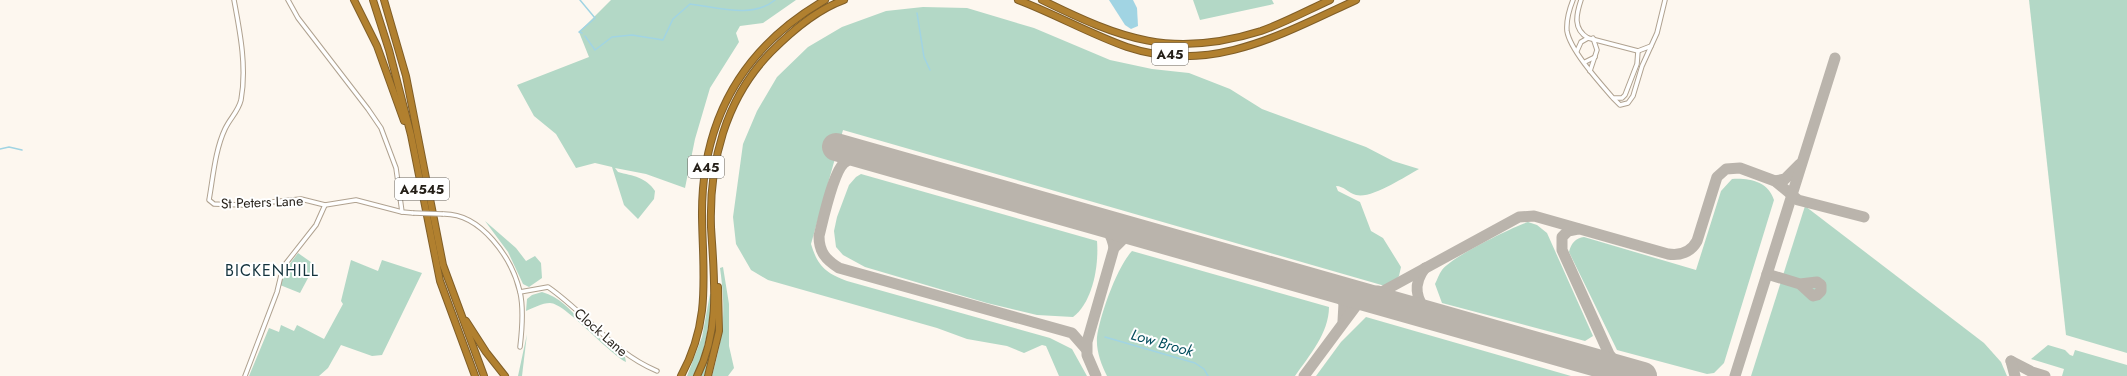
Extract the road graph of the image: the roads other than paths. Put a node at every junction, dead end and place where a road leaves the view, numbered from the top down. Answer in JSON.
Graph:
{"nodes":[{"id":1,"x":234,"y":0,"type":"edge"},
{"id":2,"x":288,"y":0,"type":"edge"},
{"id":3,"x":354,"y":0,"type":"edge"},
{"id":4,"x":373,"y":0,"type":"edge"},
{"id":5,"x":384,"y":0,"type":"edge"},
{"id":6,"x":825,"y":0,"type":"edge"},
{"id":7,"x":844,"y":0,"type":"edge"},
{"id":8,"x":1018,"y":0,"type":"edge"},
{"id":9,"x":1042,"y":0,"type":"edge"},
{"id":10,"x":1330,"y":0,"type":"edge"},
{"id":11,"x":1356,"y":0,"type":"edge"},
{"id":12,"x":1573,"y":0,"type":"edge"},
{"id":13,"x":1581,"y":0,"type":"edge"},
{"id":14,"x":1665,"y":0,"type":"edge"},
{"id":15,"x":1588,"y":38,"type":"junction"},
{"id":16,"x":1593,"y":38,"type":"junction"},
{"id":17,"x":1651,"y":46,"type":"junction"},
{"id":18,"x":1577,"y":51,"type":"junction"},
{"id":19,"x":1638,"y":51,"type":"junction"},
{"id":20,"x":1594,"y":57,"type":"junction"},
{"id":21,"x":1585,"y":62,"type":"junction"},
{"id":22,"x":1590,"y":71,"type":"junction"},
{"id":23,"x":1613,"y":98,"type":"junction"},
{"id":24,"x":414,"y":149,"type":"junction"},
{"id":25,"x":325,"y":205,"type":"junction"},
{"id":26,"x":402,"y":212,"type":"junction"},
{"id":27,"x":713,"y":255,"type":"junction"},
{"id":28,"x":546,"y":282,"type":"dead end"},
{"id":29,"x":548,"y":287,"type":"junction"},
{"id":30,"x":520,"y":292,"type":"junction"},
{"id":31,"x":457,"y":306,"type":"junction"},
{"id":32,"x":520,"y":348,"type":"dead end"},
{"id":33,"x":657,"y":371,"type":"dead end"},
{"id":34,"x":245,"y":376,"type":"edge"},
{"id":35,"x":475,"y":376,"type":"edge"},
{"id":36,"x":484,"y":376,"type":"edge"},
{"id":37,"x":505,"y":376,"type":"edge"},
{"id":38,"x":681,"y":376,"type":"edge"},
{"id":39,"x":697,"y":376,"type":"edge"},
{"id":40,"x":708,"y":376,"type":"edge"}],
"edges":[{"from":1,"to":25,"type":"street","name":"St Peters Lane"},
{"from":2,"to":26,"type":"street"},
{"from":3,"to":24,"type":"highway"},
{"from":4,"to":24,"type":"highway","number":"A4545"},
{"from":5,"to":31,"type":"highway","number":"A4545"},
{"from":6,"to":38,"type":"highway","number":"A45"},
{"from":7,"to":27,"type":"highway","number":"A45"},
{"from":8,"to":11,"type":"highway","number":"A45"},
{"from":9,"to":10,"type":"highway","number":"A45"},
{"from":12,"to":18,"type":"street"},
{"from":13,"to":15,"type":"street"},
{"from":14,"to":17,"type":"street"},
{"from":15,"to":16,"type":"street"},
{"from":15,"to":18,"type":"street"},
{"from":16,"to":19,"type":"street"},
{"from":16,"to":20,"type":"street"},
{"from":17,"to":19,"type":"street"},
{"from":17,"to":23,"type":"street"},
{"from":18,"to":21,"type":"street"},
{"from":19,"to":23,"type":"street"},
{"from":20,"to":21,"type":"street"},
{"from":20,"to":22,"type":"street"},
{"from":21,"to":22,"type":"street"},
{"from":22,"to":23,"type":"street"},
{"from":24,"to":35,"type":"highway","number":"A4545"},
{"from":25,"to":26,"type":"street","name":"St Peters Lane"},
{"from":25,"to":34,"type":"street"},
{"from":26,"to":30,"type":"street","name":"St Peters Lane","bridge":true},
{"from":27,"to":39,"type":"highway","number":"A45"},
{"from":27,"to":40,"type":"highway"},
{"from":28,"to":29,"type":"street"},
{"from":29,"to":30,"type":"street"},
{"from":29,"to":33,"type":"street","name":"Clock Lane"},
{"from":30,"to":32,"type":"street"},
{"from":31,"to":36,"type":"highway","number":"A4545"},
{"from":31,"to":37,"type":"highway","number":"A4545"}]}
